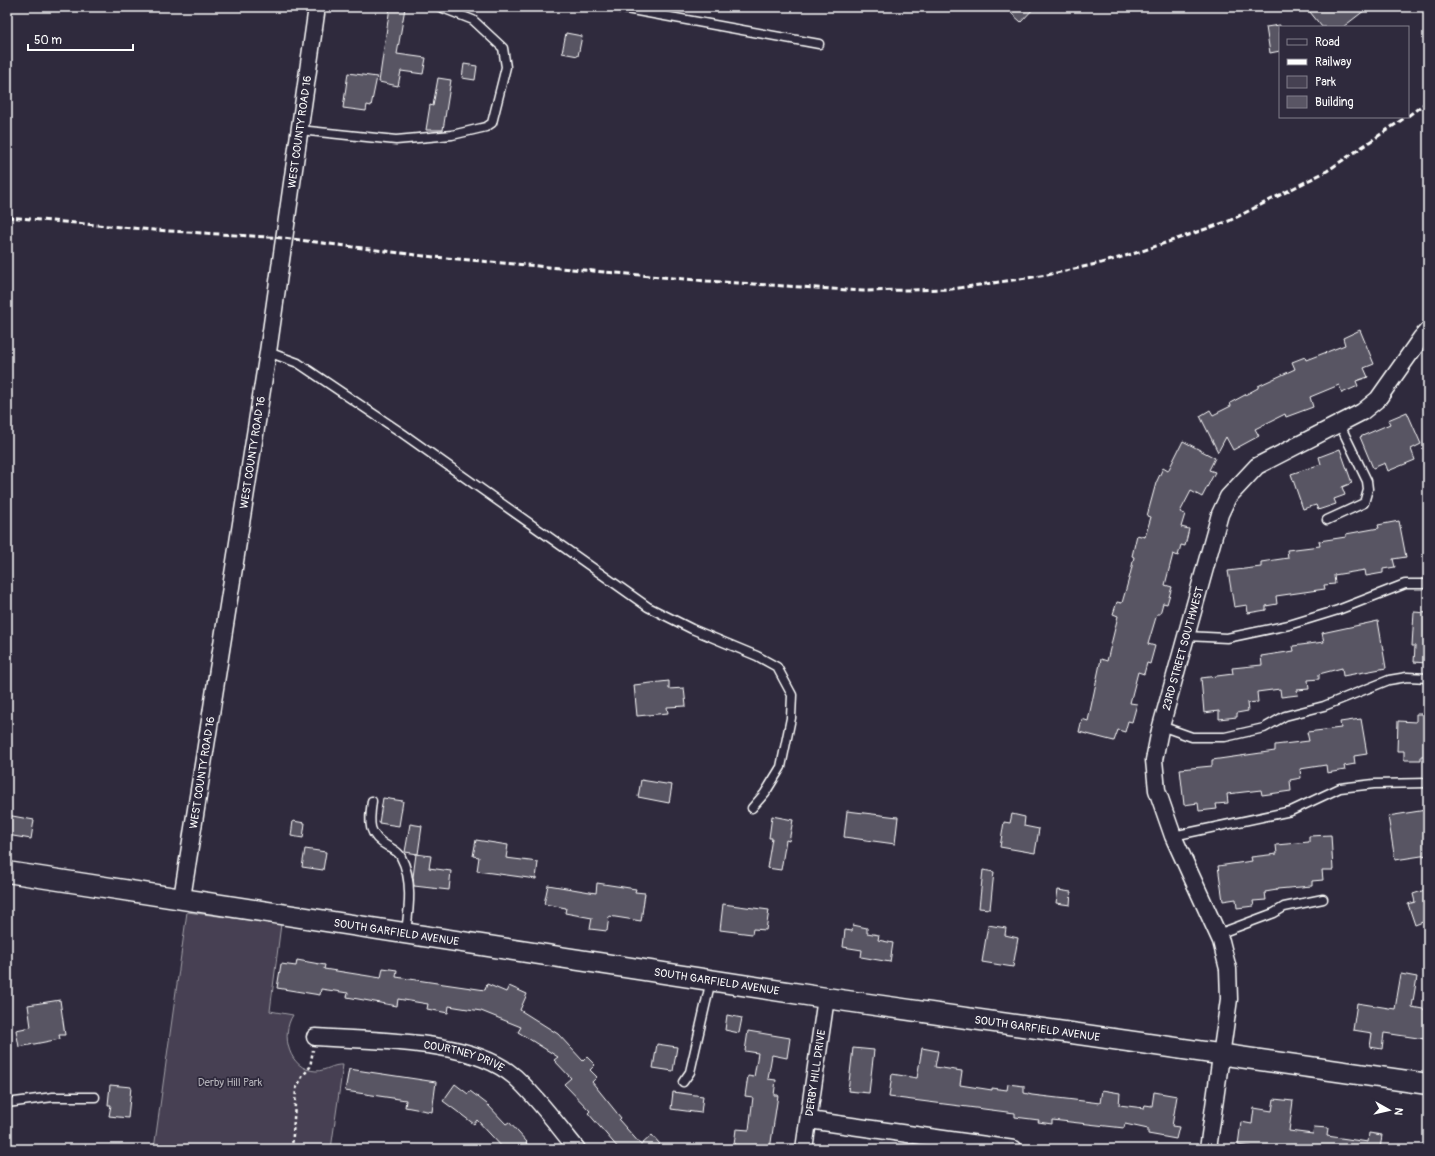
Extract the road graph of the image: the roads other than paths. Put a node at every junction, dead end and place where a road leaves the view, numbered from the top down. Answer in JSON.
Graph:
{"nodes":[{"id":1,"x":316,"y":7,"type":"edge"},
{"id":2,"x":440,"y":7,"type":"edge"},
{"id":3,"x":615,"y":7,"type":"edge"},
{"id":4,"x":819,"y":44,"type":"dead end"},
{"id":5,"x":299,"y":130,"type":"junction"},
{"id":6,"x":1428,"y":330,"type":"edge"},
{"id":7,"x":268,"y":352,"type":"junction"},
{"id":8,"x":1340,"y":423,"type":"junction"},
{"id":9,"x":1327,"y":520,"type":"dead end"},
{"id":10,"x":1428,"y":584,"type":"edge"},
{"id":11,"x":1186,"y":636,"type":"junction"},
{"id":12,"x":1428,"y":678,"type":"edge"},
{"id":13,"x":1161,"y":726,"type":"junction"},
{"id":14,"x":1428,"y":783,"type":"edge"},
{"id":15,"x":372,"y":801,"type":"dead end"},
{"id":16,"x":752,"y":808,"type":"dead end"},
{"id":17,"x":1173,"y":836,"type":"junction"},
{"id":18,"x":7,"y":872,"type":"edge"},
{"id":19,"x":182,"y":898,"type":"junction"},
{"id":20,"x":1323,"y":900,"type":"dead end"},
{"id":21,"x":406,"y":932,"type":"junction"},
{"id":22,"x":1218,"y":934,"type":"junction"},
{"id":23,"x":711,"y":980,"type":"junction"},
{"id":24,"x":826,"y":998,"type":"junction"},
{"id":25,"x":315,"y":1037,"type":"road end"},
{"id":26,"x":1222,"y":1053,"type":"junction"},
{"id":27,"x":683,"y":1082,"type":"dead end"},
{"id":28,"x":1428,"y":1084,"type":"edge"},
{"id":29,"x":95,"y":1097,"type":"dead end"},
{"id":30,"x":7,"y":1103,"type":"edge"},
{"id":31,"x":809,"y":1120,"type":"junction"},
{"id":32,"x":577,"y":1149,"type":"edge"},
{"id":33,"x":804,"y":1149,"type":"edge"},
{"id":34,"x":1014,"y":1149,"type":"edge"},
{"id":35,"x":1208,"y":1149,"type":"edge"}],
"edges":[{"from":1,"to":5,"type":"street","name":"WEST COUNTY ROAD 16"},
{"from":2,"to":5,"type":"lane"},
{"from":3,"to":4,"type":"lane"},
{"from":5,"to":7,"type":"street","name":"WEST COUNTY ROAD 16"},
{"from":6,"to":8,"type":"street","name":"23RD STREET SOUTHWEST"},
{"from":7,"to":16,"type":"lane"},
{"from":7,"to":19,"type":"street","name":"WEST COUNTY ROAD 16"},
{"from":8,"to":9,"type":"lane"},
{"from":8,"to":11,"type":"street","name":"23RD STREET SOUTHWEST"},
{"from":10,"to":11,"type":"lane"},
{"from":11,"to":13,"type":"street","name":"23RD STREET SOUTHWEST"},
{"from":12,"to":13,"type":"lane"},
{"from":13,"to":17,"type":"street","name":"23RD STREET SOUTHWEST"},
{"from":14,"to":17,"type":"lane"},
{"from":15,"to":21,"type":"lane"},
{"from":17,"to":22,"type":"street","name":"23RD STREET SOUTHWEST"},
{"from":18,"to":19,"type":"street","name":"SOUTH GARFIELD AVENUE"},
{"from":19,"to":21,"type":"street","name":"SOUTH GARFIELD AVENUE"},
{"from":20,"to":22,"type":"lane"},
{"from":21,"to":23,"type":"street","name":"SOUTH GARFIELD AVENUE"},
{"from":22,"to":26,"type":"street","name":"23RD STREET SOUTHWEST"},
{"from":23,"to":24,"type":"street","name":"SOUTH GARFIELD AVENUE"},
{"from":23,"to":27,"type":"lane"},
{"from":24,"to":26,"type":"street","name":"SOUTH GARFIELD AVENUE"},
{"from":24,"to":31,"type":"street","name":"DERBY HILL DRIVE"},
{"from":25,"to":32,"type":"street","name":"COURTNEY DRIVE"},
{"from":26,"to":28,"type":"street","name":"SOUTH GARFIELD AVENUE"},
{"from":26,"to":35,"type":"street","name":"23RD STREET SOUTHWEST"},
{"from":29,"to":30,"type":"lane"},
{"from":31,"to":33,"type":"street","name":"DERBY HILL DRIVE"},
{"from":31,"to":34,"type":"street"}]}
